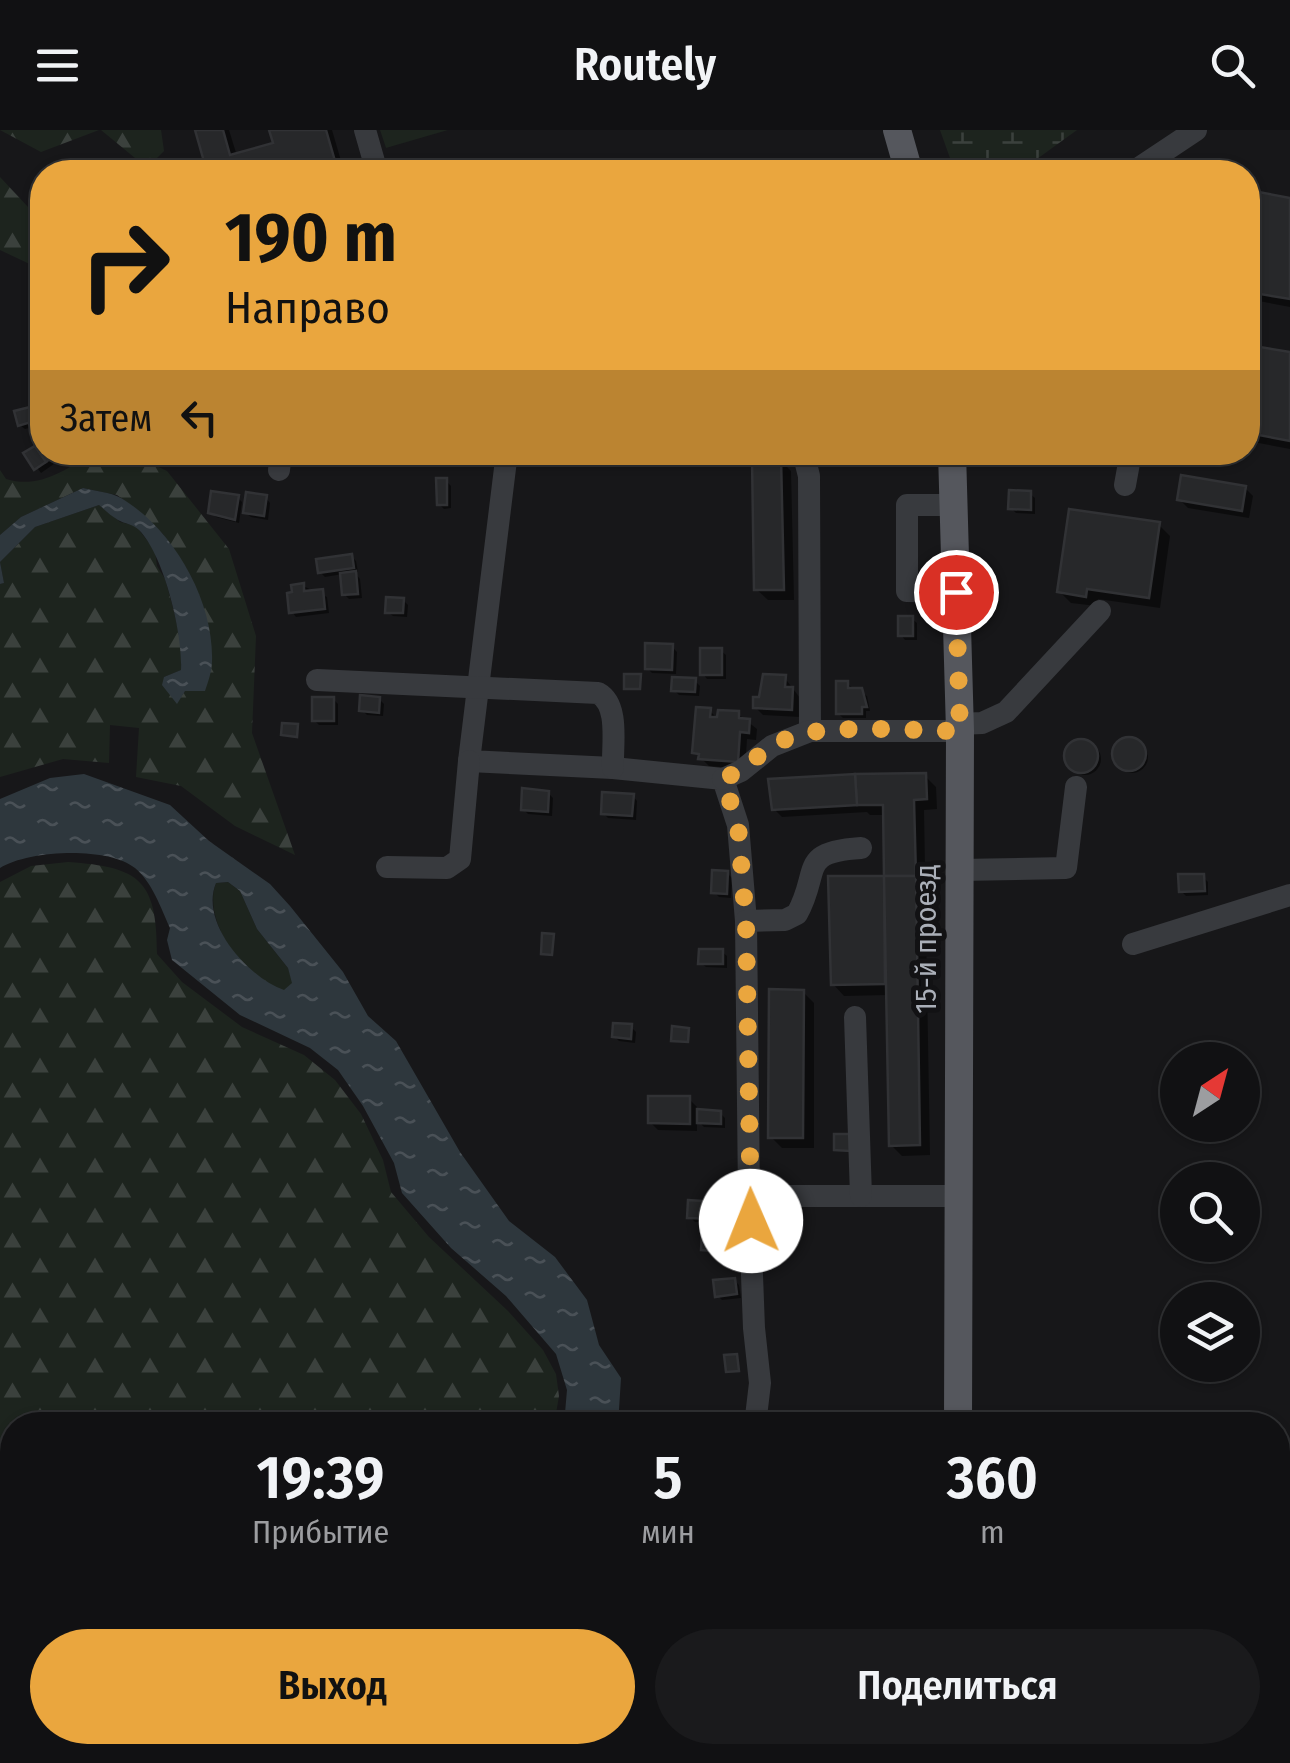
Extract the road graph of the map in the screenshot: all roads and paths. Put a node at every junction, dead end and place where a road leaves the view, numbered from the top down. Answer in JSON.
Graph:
{"nodes":[{"id":1,"x":365,"y":130,"type":"edge"},
{"id":2,"x":897,"y":130,"type":"edge"},
{"id":3,"x":1196,"y":130,"type":"edge"},
{"id":4,"x":374,"y":160,"type":"edge"},
{"id":5,"x":906,"y":160,"type":"edge"},
{"id":6,"x":1150,"y":160,"type":"edge"},
{"id":7,"x":506,"y":465,"type":"edge"},
{"id":8,"x":806,"y":465,"type":"edge"},
{"id":9,"x":952,"y":465,"type":"edge"},
{"id":10,"x":1129,"y":465,"type":"edge"},
{"id":11,"x":1125,"y":484,"type":"dead end"},
{"id":12,"x":954,"y":505,"type":"junction"},
{"id":13,"x":956,"y":592,"type":"junction"},
{"id":14,"x":1100,"y":610,"type":"dead end"},
{"id":15,"x":316,"y":680,"type":"dead end"},
{"id":16,"x":480,"y":690,"type":"junction"},
{"id":17,"x":960,"y":728,"type":"junction"},
{"id":18,"x":810,"y":731,"type":"junction"},
{"id":19,"x":468,"y":760,"type":"junction"},
{"id":20,"x":613,"y":768,"type":"junction"},
{"id":21,"x":723,"y":779,"type":"junction"},
{"id":22,"x":1076,"y":787,"type":"dead end"},
{"id":23,"x":861,"y":848,"type":"dead end"},
{"id":24,"x":388,"y":867,"type":"dead end"},
{"id":25,"x":959,"y":870,"type":"junction"},
{"id":26,"x":1290,"y":895,"type":"edge"},
{"id":27,"x":746,"y":922,"type":"junction"},
{"id":28,"x":1133,"y":944,"type":"dead end"},
{"id":29,"x":855,"y":1017,"type":"dead end"},
{"id":30,"x":750,"y":1196,"type":"junction"},
{"id":31,"x":860,"y":1196,"type":"junction"},
{"id":32,"x":958,"y":1196,"type":"junction"},
{"id":33,"x":757,"y":1412,"type":"edge"},
{"id":34,"x":958,"y":1412,"type":"edge"}],
"edges":[{"from":1,"to":4,"type":"street"},
{"from":2,"to":5,"type":"main road"},
{"from":3,"to":6,"type":"street"},
{"from":7,"to":16,"type":"street"},
{"from":8,"to":18,"type":"street"},
{"from":9,"to":12,"type":"main road","name":"15-й проезд"},
{"from":10,"to":11,"type":"street"},
{"from":12,"to":13,"type":"main road","name":"15-й проезд"},
{"from":12,"to":13,"type":"street"},
{"from":13,"to":17,"type":"main road","name":"15-й проезд"},
{"from":14,"to":17,"type":"street"},
{"from":15,"to":16,"type":"street"},
{"from":16,"to":19,"type":"street"},
{"from":16,"to":20,"type":"street"},
{"from":17,"to":18,"type":"street"},
{"from":17,"to":25,"type":"main road","name":"15-й проезд"},
{"from":18,"to":21,"type":"street"},
{"from":19,"to":20,"type":"street"},
{"from":19,"to":24,"type":"street"},
{"from":20,"to":21,"type":"street"},
{"from":21,"to":27,"type":"street"},
{"from":22,"to":25,"type":"street"},
{"from":23,"to":27,"type":"street"},
{"from":25,"to":32,"type":"main road","name":"15-й проезд"},
{"from":26,"to":28,"type":"street"},
{"from":27,"to":30,"type":"street"},
{"from":29,"to":31,"type":"street"},
{"from":30,"to":31,"type":"street"},
{"from":30,"to":33,"type":"street"},
{"from":31,"to":32,"type":"street"},
{"from":32,"to":34,"type":"main road","name":"15-й проезд"}]}
